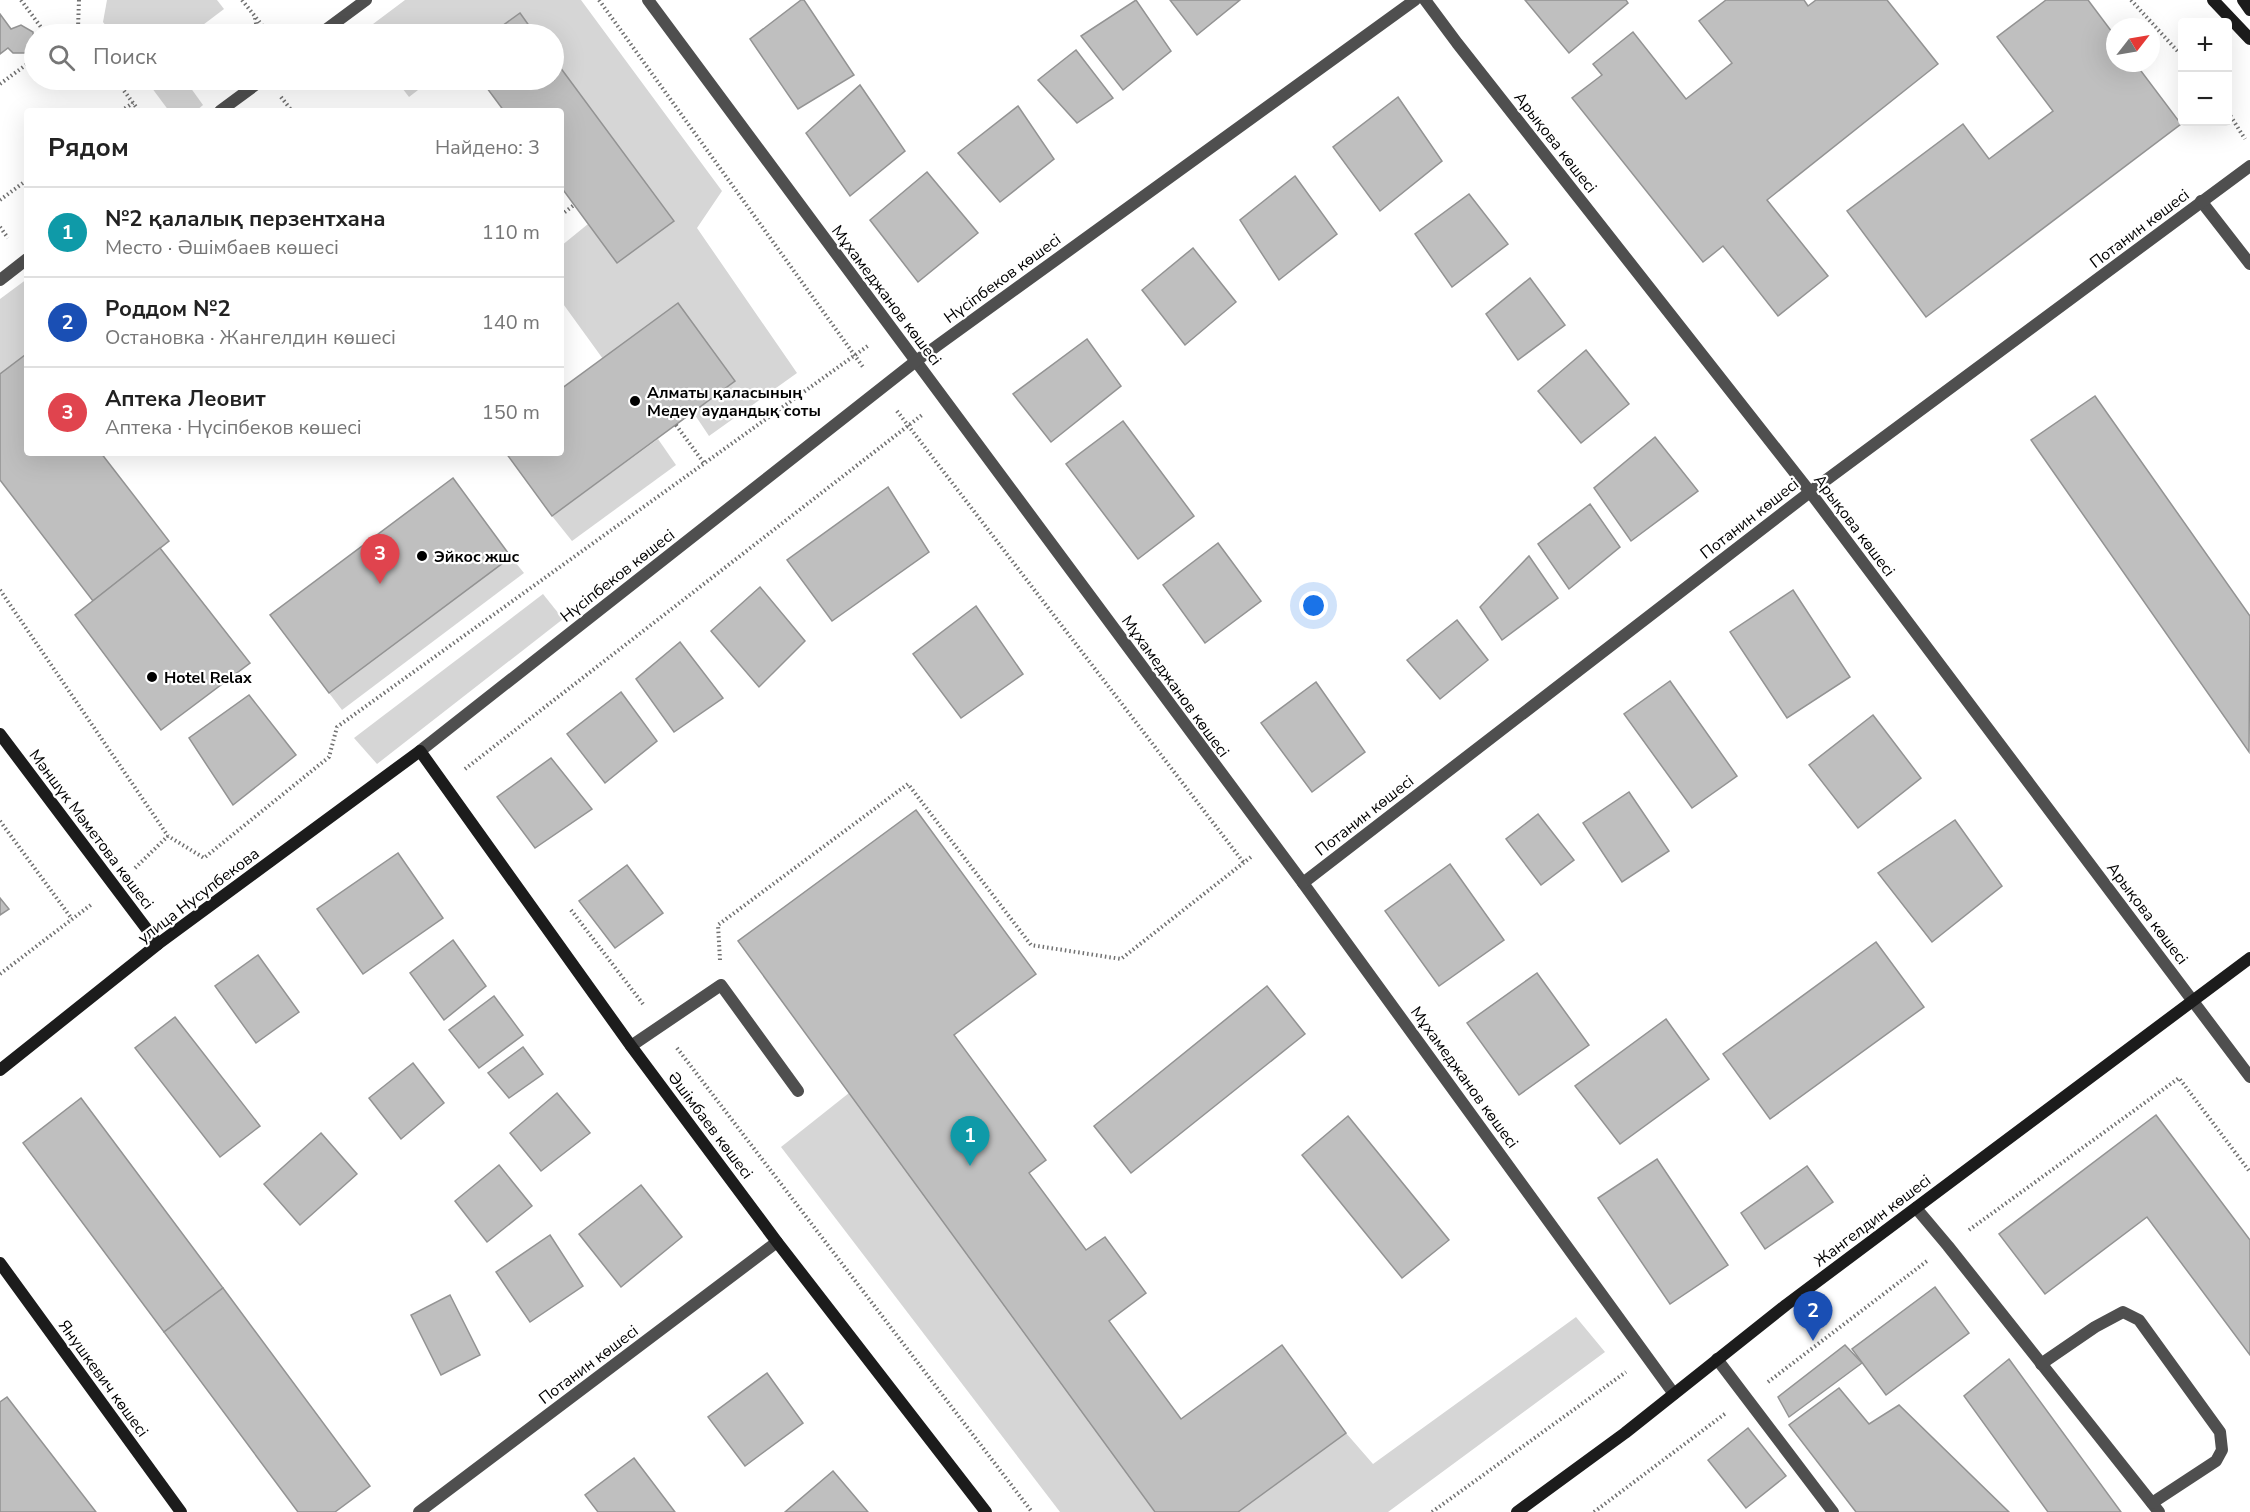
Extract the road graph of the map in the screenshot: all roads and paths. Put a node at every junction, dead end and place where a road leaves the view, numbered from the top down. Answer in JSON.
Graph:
{"nodes":[{"id":1,"x":21,"y":0,"type":"edge"},
{"id":2,"x":79,"y":0,"type":"edge"},
{"id":3,"x":242,"y":0,"type":"edge"},
{"id":4,"x":366,"y":0,"type":"edge"},
{"id":5,"x":599,"y":0,"type":"edge"},
{"id":6,"x":648,"y":0,"type":"edge"},
{"id":7,"x":1415,"y":0,"type":"edge"},
{"id":8,"x":1425,"y":0,"type":"edge"},
{"id":9,"x":2131,"y":0,"type":"edge"},
{"id":10,"x":2213,"y":0,"type":"edge"},
{"id":11,"x":2243,"y":0,"type":"edge"},
{"id":12,"x":2250,"y":10,"type":"edge"},
{"id":13,"x":255,"y":17,"type":"junction"},
{"id":14,"x":38,"y":24,"type":"edge"},
{"id":15,"x":78,"y":24,"type":"edge"},
{"id":16,"x":256,"y":24,"type":"edge"},
{"id":17,"x":261,"y":24,"type":"edge"},
{"id":18,"x":334,"y":24,"type":"edge"},
{"id":19,"x":2250,"y":39,"type":"edge"},
{"id":20,"x":2178,"y":52,"type":"edge"},
{"id":21,"x":24,"y":66,"type":"edge"},
{"id":22,"x":0,"y":84,"type":"edge"},
{"id":23,"x":124,"y":90,"type":"edge"},
{"id":24,"x":248,"y":90,"type":"edge"},
{"id":25,"x":133,"y":102,"type":"junction"},
{"id":26,"x":126,"y":108,"type":"edge"},
{"id":27,"x":138,"y":108,"type":"edge"},
{"id":28,"x":224,"y":108,"type":"edge"},
{"id":29,"x":2232,"y":119,"type":"edge"},
{"id":30,"x":2250,"y":148,"type":"edge"},
{"id":31,"x":2250,"y":166,"type":"edge"},
{"id":32,"x":24,"y":182,"type":"edge"},
{"id":33,"x":0,"y":200,"type":"edge"},
{"id":34,"x":2201,"y":201,"type":"junction"},
{"id":35,"x":574,"y":205,"type":"dead end"},
{"id":36,"x":564,"y":213,"type":"edge"},
{"id":37,"x":24,"y":261,"type":"edge"},
{"id":38,"x":2250,"y":264,"type":"edge"},
{"id":39,"x":0,"y":280,"type":"edge"},
{"id":40,"x":891,"y":328,"type":"junction"},
{"id":41,"x":854,"y":355,"type":"junction"},
{"id":42,"x":916,"y":361,"type":"junction"},
{"id":43,"x":880,"y":389,"type":"junction"},
{"id":44,"x":944,"y":399,"type":"junction"},
{"id":45,"x":676,"y":425,"type":"dead end"},
{"id":46,"x":908,"y":426,"type":"junction"},
{"id":47,"x":704,"y":463,"type":"junction"},
{"id":48,"x":1810,"y":492,"type":"junction"},
{"id":49,"x":0,"y":590,"type":"edge"},
{"id":50,"x":0,"y":734,"type":"edge"},
{"id":51,"x":420,"y":751,"type":"junction"},
{"id":52,"x":464,"y":770,"type":"dead end"},
{"id":53,"x":0,"y":821,"type":"edge"},
{"id":54,"x":168,"y":836,"type":"junction"},
{"id":55,"x":1271,"y":842,"type":"junction"},
{"id":56,"x":1244,"y":863,"type":"junction"},
{"id":57,"x":1303,"y":883,"type":"junction"},
{"id":58,"x":115,"y":887,"type":"junction"},
{"id":59,"x":566,"y":903,"type":"dead end"},
{"id":60,"x":72,"y":920,"type":"junction"},
{"id":61,"x":158,"y":944,"type":"junction"},
{"id":62,"x":2250,"y":958,"type":"edge"},
{"id":63,"x":0,"y":974,"type":"edge"},
{"id":64,"x":722,"y":984,"type":"junction"},
{"id":65,"x":2193,"y":1001,"type":"junction"},
{"id":66,"x":660,"y":1026,"type":"junction"},
{"id":67,"x":631,"y":1046,"type":"junction"},
{"id":68,"x":0,"y":1070,"type":"edge"},
{"id":69,"x":2250,"y":1077,"type":"edge"},
{"id":70,"x":798,"y":1091,"type":"dead end"},
{"id":71,"x":2250,"y":1172,"type":"edge"},
{"id":72,"x":1916,"y":1208,"type":"junction"},
{"id":73,"x":777,"y":1242,"type":"junction"},
{"id":74,"x":1948,"y":1246,"type":"junction"},
{"id":75,"x":0,"y":1263,"type":"edge"},
{"id":76,"x":1648,"y":1356,"type":"junction"},
{"id":77,"x":1717,"y":1359,"type":"junction"},
{"id":78,"x":2041,"y":1364,"type":"junction"},
{"id":79,"x":1674,"y":1394,"type":"junction"},
{"id":80,"x":1746,"y":1398,"type":"junction"},
{"id":81,"x":2155,"y":1507,"type":"edge"},
{"id":82,"x":181,"y":1512,"type":"edge"},
{"id":83,"x":419,"y":1512,"type":"edge"},
{"id":84,"x":986,"y":1512,"type":"edge"},
{"id":85,"x":1032,"y":1512,"type":"edge"},
{"id":86,"x":1432,"y":1512,"type":"edge"},
{"id":87,"x":1517,"y":1512,"type":"edge"},
{"id":88,"x":1594,"y":1512,"type":"edge"},
{"id":89,"x":1833,"y":1512,"type":"edge"}],
"edges":[{"from":1,"to":14,"type":"path"},
{"from":2,"to":15,"type":"path"},
{"from":3,"to":13,"type":"path"},
{"from":4,"to":18,"type":"street"},
{"from":5,"to":41,"type":"path"},
{"from":6,"to":40,"type":"street","name":"Мұхамеджанов көшесі"},
{"from":7,"to":42,"type":"street","name":"Нүсіпбеков көшесі"},
{"from":8,"to":48,"type":"street","name":"Арықова көшесі"},
{"from":9,"to":20,"type":"path"},
{"from":10,"to":19,"type":"street"},
{"from":11,"to":12,"type":"street"},
{"from":13,"to":16,"type":"path"},
{"from":13,"to":17,"type":"path"},
{"from":21,"to":22,"type":"path"},
{"from":23,"to":25,"type":"path"},
{"from":24,"to":28,"type":"street"},
{"from":25,"to":26,"type":"path"},
{"from":25,"to":27,"type":"path"},
{"from":29,"to":30,"type":"path"},
{"from":31,"to":34,"type":"street","name":"Потанин көшесі"},
{"from":32,"to":33,"type":"path"},
{"from":34,"to":38,"type":"street"},
{"from":34,"to":48,"type":"street","name":"Потанин көшесі"},
{"from":35,"to":36,"type":"path"},
{"from":37,"to":39,"type":"street"},
{"from":40,"to":41,"type":"path"},
{"from":40,"to":42,"type":"street","name":"Мұхамеджанов көшесі"},
{"from":41,"to":43,"type":"path"},
{"from":41,"to":47,"type":"path"},
{"from":42,"to":43,"type":"street","name":"Нүсіпбеков көшесі"},
{"from":42,"to":44,"type":"street","name":"Мұхамеджанов көшесі"},
{"from":43,"to":46,"type":"path"},
{"from":43,"to":51,"type":"street","name":"Нүсіпбеков көшесі"},
{"from":44,"to":46,"type":"path"},
{"from":44,"to":55,"type":"street","name":"Мұхамеджанов көшесі"},
{"from":45,"to":47,"type":"path"},
{"from":46,"to":52,"type":"path"},
{"from":46,"to":56,"type":"path"},
{"from":47,"to":54,"type":"path"},
{"from":48,"to":57,"type":"street","name":"Потанин көшесі"},
{"from":48,"to":65,"type":"street","name":"Арықова көшесі"},
{"from":49,"to":54,"type":"path"},
{"from":50,"to":58,"type":"street","name":"Мәншүк Мәметова көшесі"},
{"from":51,"to":61,"type":"street","name":"улица Нусупбекова"},
{"from":51,"to":67,"type":"street","name":"Әшімбаев көшесі"},
{"from":53,"to":60,"type":"path"},
{"from":54,"to":58,"type":"path"},
{"from":55,"to":56,"type":"path"},
{"from":55,"to":57,"type":"street","name":"Мұхамеджанов көшесі"},
{"from":56,"to":64,"type":"path"},
{"from":57,"to":76,"type":"street","name":"Мұхамеджанов көшесі"},
{"from":58,"to":60,"type":"path"},
{"from":58,"to":61,"type":"street","name":"Мәншүк Мәметова көшесі"},
{"from":59,"to":66,"type":"path"},
{"from":60,"to":63,"type":"path"},
{"from":61,"to":68,"type":"street","name":"улица Нусупбекова"},
{"from":62,"to":65,"type":"street","name":"Жангелдин көшесі"},
{"from":64,"to":66,"type":"street"},
{"from":64,"to":70,"type":"street"},
{"from":65,"to":69,"type":"street","name":"Арықова көшесі"},
{"from":65,"to":72,"type":"street","name":"Жангелдин көшесі"},
{"from":66,"to":67,"type":"street"},
{"from":66,"to":85,"type":"path"},
{"from":67,"to":73,"type":"street","name":"Әшімбаев көшесі"},
{"from":71,"to":74,"type":"path"},
{"from":72,"to":74,"type":"street"},
{"from":72,"to":77,"type":"street","name":"Жангелдин көшесі"},
{"from":73,"to":83,"type":"street","name":"Потанин көшесі"},
{"from":73,"to":84,"type":"street","name":"Әшімбаев көшесі"},
{"from":74,"to":78,"type":"street"},
{"from":74,"to":80,"type":"path"},
{"from":75,"to":82,"type":"street","name":"Янушкевич көшесі"},
{"from":76,"to":79,"type":"street","name":"Мұхамеджанов көшесі"},
{"from":76,"to":86,"type":"path"},
{"from":77,"to":79,"type":"street","name":"Жангелдин көшесі"},
{"from":77,"to":80,"type":"street"},
{"from":78,"to":81,"type":"street"},
{"from":78,"to":81,"type":"street"},
{"from":79,"to":87,"type":"street","name":"Жангелдин көшесі"},
{"from":80,"to":88,"type":"path"},
{"from":80,"to":89,"type":"street"}]}
